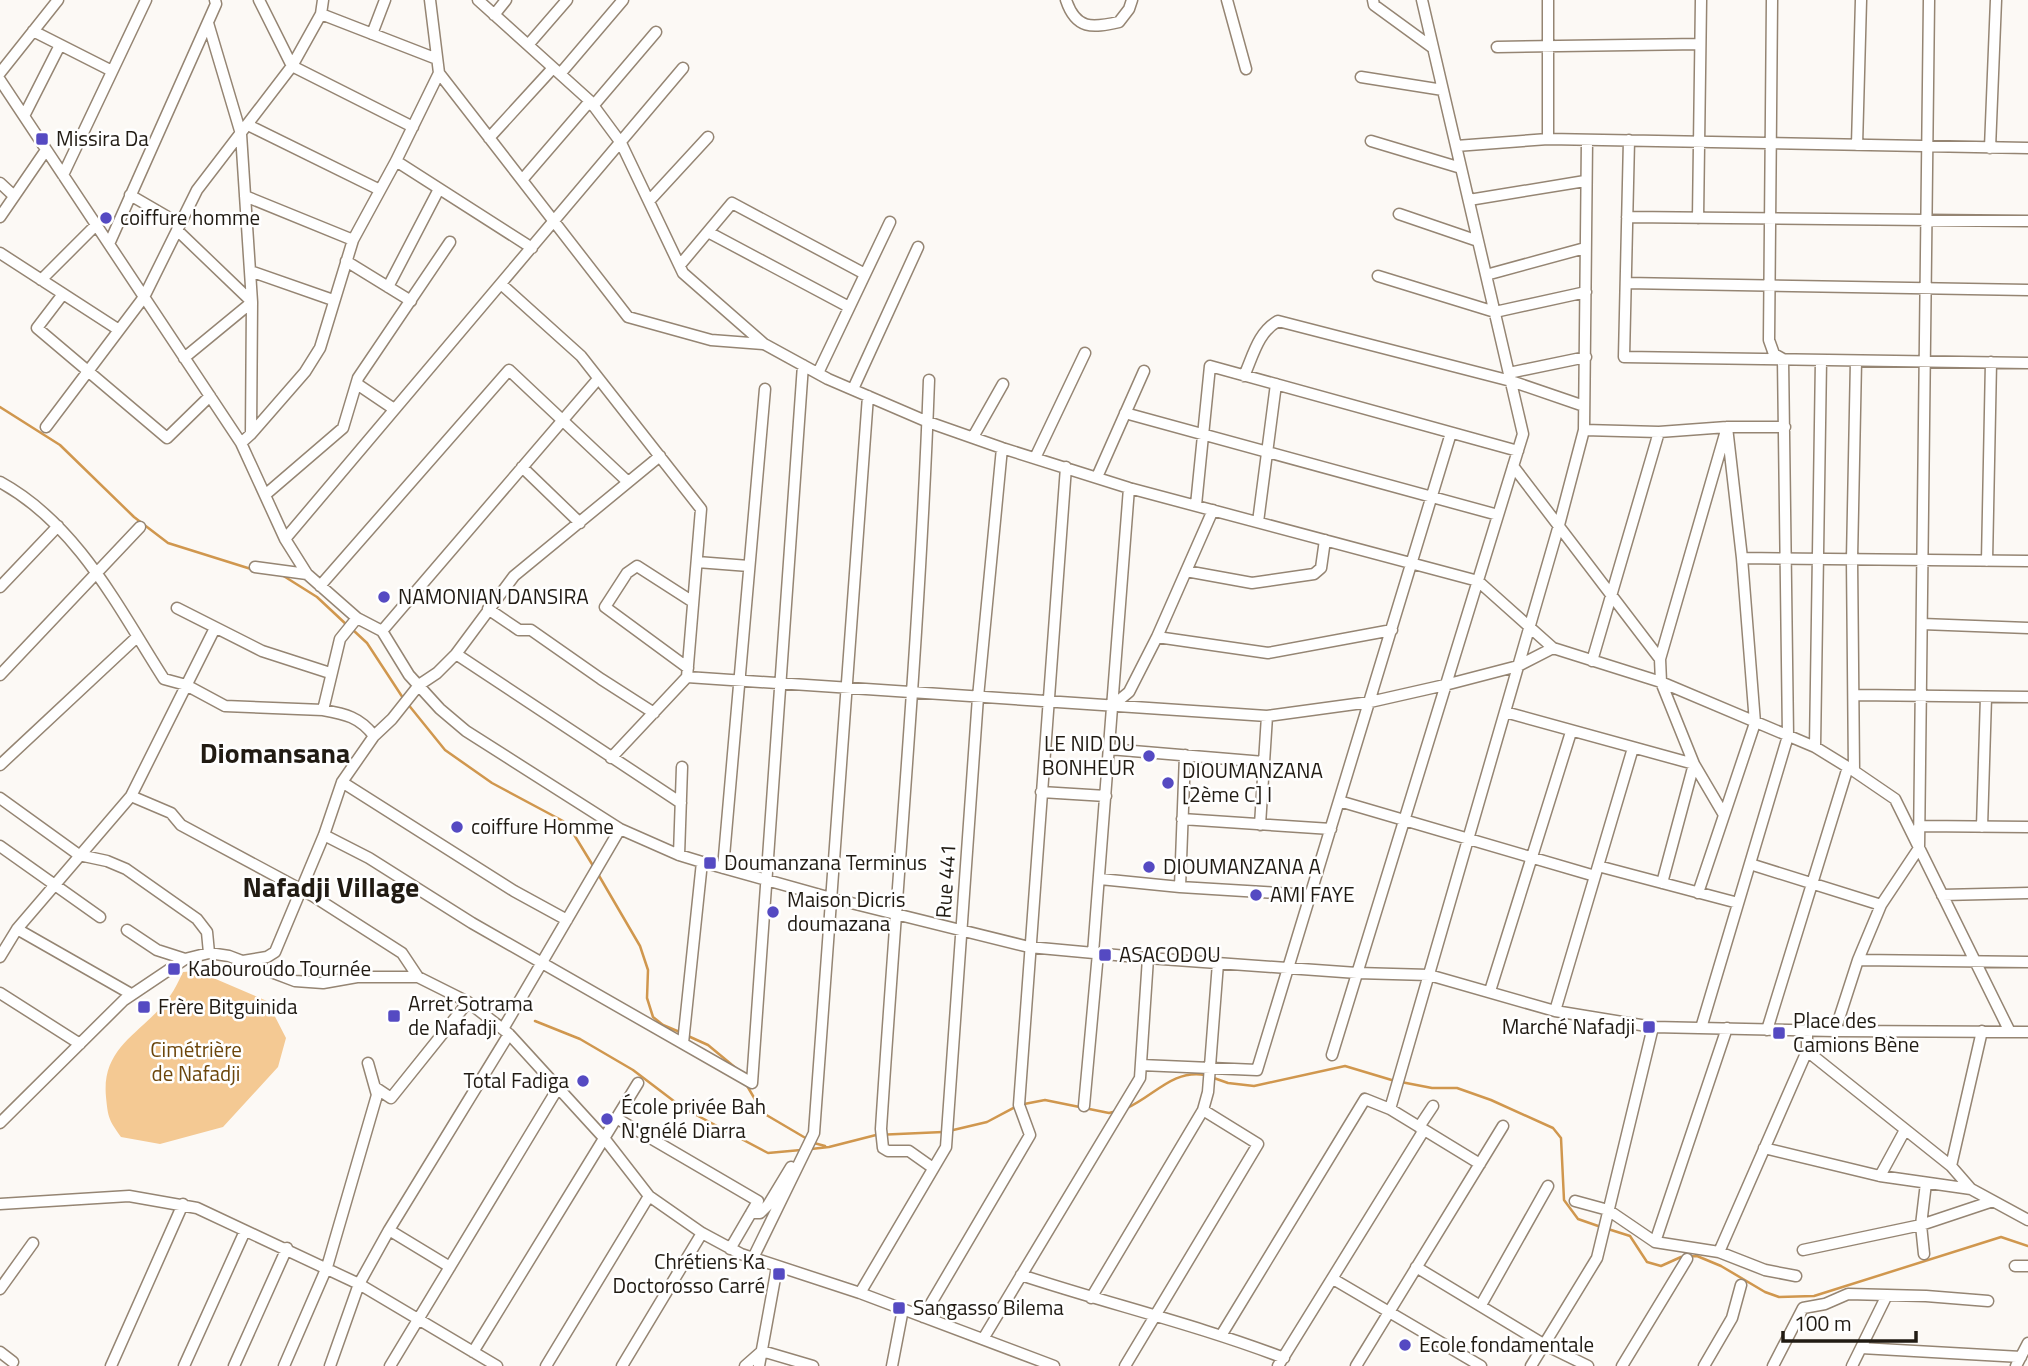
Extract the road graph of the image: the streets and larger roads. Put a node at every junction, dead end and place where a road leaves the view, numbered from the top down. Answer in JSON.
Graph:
{"nodes":[{"id":1,"x":58,"y":0,"type":"edge"},
{"id":2,"x":146,"y":0,"type":"edge"},
{"id":3,"x":215,"y":0,"type":"edge"},
{"id":4,"x":259,"y":0,"type":"edge"},
{"id":5,"x":323,"y":0,"type":"edge"},
{"id":6,"x":384,"y":0,"type":"edge"},
{"id":7,"x":430,"y":0,"type":"edge"},
{"id":8,"x":478,"y":0,"type":"edge"},
{"id":9,"x":506,"y":0,"type":"edge"},
{"id":10,"x":567,"y":0,"type":"edge"},
{"id":11,"x":623,"y":0,"type":"edge"},
{"id":12,"x":1066,"y":0,"type":"edge"},
{"id":13,"x":1132,"y":0,"type":"edge"},
{"id":14,"x":1227,"y":0,"type":"edge"},
{"id":15,"x":1373,"y":0,"type":"edge"},
{"id":16,"x":1422,"y":0,"type":"edge"},
{"id":17,"x":1548,"y":0,"type":"edge"},
{"id":18,"x":1701,"y":0,"type":"edge"},
{"id":19,"x":1772,"y":0,"type":"edge"},
{"id":20,"x":1861,"y":0,"type":"edge"},
{"id":21,"x":1928,"y":0,"type":"edge"},
{"id":22,"x":1996,"y":0,"type":"edge"},
{"id":23,"x":321,"y":14,"type":"junction"},
{"id":24,"x":494,"y":15,"type":"junction"},
{"id":25,"x":208,"y":23,"type":"junction"},
{"id":26,"x":33,"y":31,"type":"junction"},
{"id":27,"x":372,"y":33,"type":"junction"},
{"id":28,"x":656,"y":33,"type":"dead end"},
{"id":29,"x":1700,"y":44,"type":"junction"},
{"id":30,"x":60,"y":45,"type":"junction"},
{"id":31,"x":528,"y":45,"type":"junction"},
{"id":32,"x":1548,"y":45,"type":"junction"},
{"id":33,"x":1497,"y":47,"type":"dead end"},
{"id":34,"x":1433,"y":48,"type":"junction"},
{"id":35,"x":438,"y":59,"type":"junction"},
{"id":36,"x":292,"y":66,"type":"junction"},
{"id":37,"x":683,"y":68,"type":"dead end"},
{"id":38,"x":1247,"y":69,"type":"dead end"},
{"id":39,"x":112,"y":71,"type":"junction"},
{"id":40,"x":556,"y":71,"type":"junction"},
{"id":41,"x":0,"y":73,"type":"edge"},
{"id":42,"x":439,"y":73,"type":"junction"},
{"id":43,"x":1361,"y":77,"type":"dead end"},
{"id":44,"x":0,"y":80,"type":"edge"},
{"id":45,"x":1443,"y":90,"type":"junction"},
{"id":46,"x":592,"y":104,"type":"junction"},
{"id":47,"x":24,"y":116,"type":"junction"},
{"id":48,"x":248,"y":125,"type":"junction"},
{"id":49,"x":413,"y":127,"type":"junction"},
{"id":50,"x":241,"y":134,"type":"junction"},
{"id":51,"x":708,"y":137,"type":"dead end"},
{"id":52,"x":489,"y":138,"type":"junction"},
{"id":53,"x":1548,"y":139,"type":"junction"},
{"id":54,"x":1587,"y":139,"type":"junction"},
{"id":55,"x":1629,"y":140,"type":"junction"},
{"id":56,"x":1371,"y":141,"type":"dead end"},
{"id":57,"x":1699,"y":142,"type":"junction"},
{"id":58,"x":621,"y":143,"type":"junction"},
{"id":59,"x":1769,"y":143,"type":"junction"},
{"id":60,"x":1857,"y":145,"type":"junction"},
{"id":61,"x":1456,"y":146,"type":"junction"},
{"id":62,"x":1927,"y":146,"type":"junction"},
{"id":63,"x":1990,"y":148,"type":"junction"},
{"id":64,"x":2028,"y":148,"type":"edge"},
{"id":65,"x":47,"y":150,"type":"junction"},
{"id":66,"x":396,"y":161,"type":"junction"},
{"id":67,"x":1461,"y":168,"type":"junction"},
{"id":68,"x":63,"y":175,"type":"junction"},
{"id":69,"x":522,"y":180,"type":"junction"},
{"id":70,"x":1585,"y":181,"type":"junction"},
{"id":71,"x":0,"y":183,"type":"edge"},
{"id":72,"x":439,"y":189,"type":"junction"},
{"id":73,"x":380,"y":190,"type":"junction"},
{"id":74,"x":130,"y":195,"type":"junction"},
{"id":75,"x":245,"y":196,"type":"junction"},
{"id":76,"x":14,"y":197,"type":"junction"},
{"id":77,"x":1469,"y":200,"type":"junction"},
{"id":78,"x":649,"y":201,"type":"junction"},
{"id":79,"x":1399,"y":214,"type":"dead end"},
{"id":80,"x":0,"y":217,"type":"edge"},
{"id":81,"x":1627,"y":217,"type":"junction"},
{"id":82,"x":1698,"y":218,"type":"junction"},
{"id":83,"x":1769,"y":218,"type":"junction"},
{"id":84,"x":1926,"y":220,"type":"junction"},
{"id":85,"x":2028,"y":221,"type":"edge"},
{"id":86,"x":555,"y":222,"type":"junction"},
{"id":87,"x":890,"y":222,"type":"dead end"},
{"id":88,"x":96,"y":225,"type":"junction"},
{"id":89,"x":178,"y":227,"type":"junction"},
{"id":90,"x":708,"y":232,"type":"junction"},
{"id":91,"x":353,"y":240,"type":"junction"},
{"id":92,"x":1478,"y":241,"type":"junction"},
{"id":93,"x":450,"y":242,"type":"dead end"},
{"id":94,"x":108,"y":244,"type":"junction"},
{"id":95,"x":918,"y":247,"type":"dead end"},
{"id":96,"x":532,"y":248,"type":"junction"},
{"id":97,"x":1585,"y":248,"type":"junction"},
{"id":98,"x":0,"y":253,"type":"edge"},
{"id":99,"x":346,"y":261,"type":"junction"},
{"id":100,"x":680,"y":265,"type":"junction"},
{"id":101,"x":250,"y":271,"type":"junction"},
{"id":102,"x":865,"y":274,"type":"junction"},
{"id":103,"x":1486,"y":275,"type":"junction"},
{"id":104,"x":1378,"y":276,"type":"dead end"},
{"id":105,"x":41,"y":280,"type":"junction"},
{"id":106,"x":1626,"y":283,"type":"junction"},
{"id":107,"x":501,"y":284,"type":"junction"},
{"id":108,"x":1769,"y":286,"type":"junction"},
{"id":109,"x":388,"y":287,"type":"junction"},
{"id":110,"x":1925,"y":288,"type":"junction"},
{"id":111,"x":2028,"y":290,"type":"edge"},
{"id":112,"x":1586,"y":292,"type":"junction"},
{"id":113,"x":63,"y":294,"type":"junction"},
{"id":114,"x":144,"y":297,"type":"junction"},
{"id":115,"x":333,"y":300,"type":"junction"},
{"id":116,"x":411,"y":301,"type":"junction"},
{"id":117,"x":252,"y":302,"type":"junction"},
{"id":118,"x":849,"y":307,"type":"junction"},
{"id":119,"x":1495,"y":312,"type":"junction"},
{"id":120,"x":119,"y":330,"type":"junction"},
{"id":121,"x":764,"y":344,"type":"junction"},
{"id":122,"x":1085,"y":353,"type":"dead end"},
{"id":123,"x":1586,"y":357,"type":"junction"},
{"id":124,"x":184,"y":358,"type":"junction"},
{"id":125,"x":1783,"y":359,"type":"junction"},
{"id":126,"x":1821,"y":360,"type":"junction"},
{"id":127,"x":1856,"y":360,"type":"junction"},
{"id":128,"x":1924,"y":361,"type":"junction"},
{"id":129,"x":1992,"y":362,"type":"junction"},
{"id":130,"x":2028,"y":363,"type":"edge"},
{"id":131,"x":803,"y":365,"type":"junction"},
{"id":132,"x":88,"y":371,"type":"junction"},
{"id":133,"x":1144,"y":371,"type":"dead end"},
{"id":134,"x":818,"y":373,"type":"junction"},
{"id":135,"x":1244,"y":376,"type":"junction"},
{"id":136,"x":1510,"y":377,"type":"junction"},
{"id":137,"x":598,"y":379,"type":"junction"},
{"id":138,"x":929,"y":380,"type":"dead end"},
{"id":139,"x":357,"y":384,"type":"junction"},
{"id":140,"x":1003,"y":384,"type":"dead end"},
{"id":141,"x":1276,"y":384,"type":"junction"},
{"id":142,"x":765,"y":389,"type":"dead end"},
{"id":143,"x":853,"y":389,"type":"junction"},
{"id":144,"x":210,"y":396,"type":"junction"},
{"id":145,"x":868,"y":396,"type":"junction"},
{"id":146,"x":1584,"y":406,"type":"junction"},
{"id":147,"x":394,"y":409,"type":"junction"},
{"id":148,"x":1125,"y":413,"type":"junction"},
{"id":149,"x":562,"y":421,"type":"junction"},
{"id":150,"x":928,"y":422,"type":"junction"},
{"id":151,"x":46,"y":427,"type":"dead end"},
{"id":152,"x":1727,"y":427,"type":"junction"},
{"id":153,"x":1785,"y":427,"type":"junction"},
{"id":154,"x":1584,"y":430,"type":"junction"},
{"id":155,"x":1659,"y":432,"type":"junction"},
{"id":156,"x":1451,"y":433,"type":"junction"},
{"id":157,"x":251,"y":434,"type":"junction"},
{"id":158,"x":1204,"y":435,"type":"junction"},
{"id":159,"x":973,"y":437,"type":"junction"},
{"id":160,"x":241,"y":443,"type":"junction"},
{"id":161,"x":1002,"y":448,"type":"junction"},
{"id":162,"x":1267,"y":452,"type":"junction"},
{"id":163,"x":1518,"y":452,"type":"junction"},
{"id":164,"x":660,"y":456,"type":"junction"},
{"id":165,"x":1035,"y":458,"type":"junction"},
{"id":166,"x":1513,"y":466,"type":"junction"},
{"id":167,"x":522,"y":467,"type":"junction"},
{"id":168,"x":1066,"y":467,"type":"junction"},
{"id":169,"x":1097,"y":477,"type":"junction"},
{"id":170,"x":628,"y":482,"type":"junction"},
{"id":171,"x":2,"y":486,"type":"edge"},
{"id":172,"x":1129,"y":488,"type":"junction"},
{"id":173,"x":265,"y":495,"type":"junction"},
{"id":174,"x":1432,"y":497,"type":"junction"},
{"id":175,"x":1196,"y":505,"type":"junction"},
{"id":176,"x":1213,"y":510,"type":"junction"},
{"id":177,"x":1498,"y":515,"type":"junction"},
{"id":178,"x":1258,"y":522,"type":"junction"},
{"id":179,"x":580,"y":523,"type":"junction"},
{"id":180,"x":1559,"y":525,"type":"junction"},
{"id":181,"x":58,"y":526,"type":"junction"},
{"id":182,"x":141,"y":527,"type":"dead end"},
{"id":183,"x":285,"y":539,"type":"junction"},
{"id":184,"x":1325,"y":540,"type":"junction"},
{"id":185,"x":1742,"y":558,"type":"junction"},
{"id":186,"x":1787,"y":558,"type":"junction"},
{"id":187,"x":1817,"y":559,"type":"junction"},
{"id":188,"x":1852,"y":559,"type":"junction"},
{"id":189,"x":1922,"y":560,"type":"junction"},
{"id":190,"x":1987,"y":561,"type":"junction"},
{"id":191,"x":2028,"y":561,"type":"edge"},
{"id":192,"x":697,"y":562,"type":"junction"},
{"id":193,"x":1412,"y":563,"type":"junction"},
{"id":194,"x":749,"y":566,"type":"junction"},
{"id":195,"x":255,"y":567,"type":"dead end"},
{"id":196,"x":1186,"y":571,"type":"junction"},
{"id":197,"x":97,"y":573,"type":"junction"},
{"id":198,"x":307,"y":574,"type":"junction"},
{"id":199,"x":1478,"y":581,"type":"junction"},
{"id":200,"x":320,"y":586,"type":"junction"},
{"id":201,"x":0,"y":587,"type":"edge"},
{"id":202,"x":1612,"y":595,"type":"junction"},
{"id":203,"x":693,"y":602,"type":"junction"},
{"id":204,"x":177,"y":608,"type":"dead end"},
{"id":205,"x":488,"y":609,"type":"junction"},
{"id":206,"x":357,"y":618,"type":"junction"},
{"id":207,"x":1922,"y":624,"type":"junction"},
{"id":208,"x":1529,"y":627,"type":"junction"},
{"id":209,"x":215,"y":628,"type":"junction"},
{"id":210,"x":2028,"y":628,"type":"edge"},
{"id":211,"x":1392,"y":629,"type":"junction"},
{"id":212,"x":382,"y":631,"type":"junction"},
{"id":213,"x":137,"y":637,"type":"junction"},
{"id":214,"x":1157,"y":637,"type":"junction"},
{"id":215,"x":1553,"y":648,"type":"junction"},
{"id":216,"x":456,"y":654,"type":"junction"},
{"id":217,"x":1660,"y":659,"type":"junction"},
{"id":218,"x":1592,"y":661,"type":"junction"},
{"id":219,"x":1518,"y":666,"type":"junction"},
{"id":220,"x":330,"y":673,"type":"junction"},
{"id":221,"x":688,"y":673,"type":"junction"},
{"id":222,"x":0,"y":675,"type":"edge"},
{"id":223,"x":739,"y":681,"type":"junction"},
{"id":224,"x":1661,"y":682,"type":"junction"},
{"id":225,"x":780,"y":683,"type":"junction"},
{"id":226,"x":186,"y":685,"type":"junction"},
{"id":227,"x":419,"y":685,"type":"junction"},
{"id":228,"x":1446,"y":685,"type":"junction"},
{"id":229,"x":848,"y":688,"type":"junction"},
{"id":230,"x":914,"y":692,"type":"junction"},
{"id":231,"x":1855,"y":695,"type":"junction"},
{"id":232,"x":978,"y":696,"type":"junction"},
{"id":233,"x":1921,"y":696,"type":"junction"},
{"id":234,"x":1986,"y":697,"type":"junction"},
{"id":235,"x":2028,"y":697,"type":"edge"},
{"id":236,"x":1048,"y":701,"type":"junction"},
{"id":237,"x":1370,"y":702,"type":"junction"},
{"id":238,"x":1112,"y":706,"type":"junction"},
{"id":239,"x":323,"y":710,"type":"junction"},
{"id":240,"x":1505,"y":712,"type":"junction"},
{"id":241,"x":654,"y":713,"type":"junction"},
{"id":242,"x":1267,"y":716,"type":"junction"},
{"id":243,"x":1755,"y":723,"type":"junction"},
{"id":244,"x":1571,"y":732,"type":"junction"},
{"id":245,"x":374,"y":736,"type":"junction"},
{"id":246,"x":1788,"y":736,"type":"junction"},
{"id":247,"x":1815,"y":747,"type":"junction"},
{"id":248,"x":1633,"y":748,"type":"junction"},
{"id":249,"x":1109,"y":749,"type":"junction"},
{"id":250,"x":1185,"y":755,"type":"junction"},
{"id":251,"x":611,"y":758,"type":"junction"},
{"id":252,"x":1264,"y":762,"type":"junction"},
{"id":253,"x":1694,"y":764,"type":"junction"},
{"id":254,"x":0,"y":765,"type":"edge"},
{"id":255,"x":682,"y":767,"type":"dead end"},
{"id":256,"x":1851,"y":769,"type":"junction"},
{"id":257,"x":342,"y":782,"type":"junction"},
{"id":258,"x":1041,"y":792,"type":"junction"},
{"id":259,"x":131,"y":796,"type":"junction"},
{"id":260,"x":1106,"y":796,"type":"junction"},
{"id":261,"x":0,"y":798,"type":"edge"},
{"id":262,"x":1339,"y":801,"type":"junction"},
{"id":263,"x":681,"y":803,"type":"junction"},
{"id":264,"x":1724,"y":815,"type":"junction"},
{"id":265,"x":1182,"y":819,"type":"junction"},
{"id":266,"x":1404,"y":820,"type":"junction"},
{"id":267,"x":1260,"y":825,"type":"junction"},
{"id":268,"x":1919,"y":826,"type":"junction"},
{"id":269,"x":1982,"y":827,"type":"junction"},
{"id":270,"x":2028,"y":827,"type":"edge"},
{"id":271,"x":620,"y":829,"type":"junction"},
{"id":272,"x":1331,"y":829,"type":"junction"},
{"id":273,"x":324,"y":835,"type":"junction"},
{"id":274,"x":1468,"y":839,"type":"junction"},
{"id":275,"x":0,"y":846,"type":"edge"},
{"id":276,"x":1919,"y":848,"type":"junction"},
{"id":277,"x":79,"y":855,"type":"junction"},
{"id":278,"x":679,"y":855,"type":"junction"},
{"id":279,"x":1532,"y":858,"type":"junction"},
{"id":280,"x":702,"y":862,"type":"junction"},
{"id":281,"x":1750,"y":864,"type":"junction"},
{"id":282,"x":723,"y":868,"type":"junction"},
{"id":283,"x":1596,"y":871,"type":"junction"},
{"id":284,"x":1100,"y":879,"type":"junction"},
{"id":285,"x":766,"y":880,"type":"junction"},
{"id":286,"x":55,"y":883,"type":"junction"},
{"id":287,"x":1662,"y":883,"type":"junction"},
{"id":288,"x":1812,"y":883,"type":"junction"},
{"id":289,"x":1180,"y":887,"type":"junction"},
{"id":290,"x":300,"y":890,"type":"junction"},
{"id":291,"x":1698,"y":893,"type":"junction"},
{"id":292,"x":2028,"y":893,"type":"edge"},
{"id":293,"x":1311,"y":895,"type":"junction"},
{"id":294,"x":1942,"y":895,"type":"junction"},
{"id":295,"x":831,"y":898,"type":"junction"},
{"id":296,"x":1738,"y":903,"type":"junction"},
{"id":297,"x":1881,"y":905,"type":"junction"},
{"id":298,"x":895,"y":913,"type":"junction"},
{"id":299,"x":100,"y":917,"type":"dead end"},
{"id":300,"x":566,"y":920,"type":"junction"},
{"id":301,"x":17,"y":929,"type":"junction"},
{"id":302,"x":127,"y":930,"type":"dead end"},
{"id":303,"x":962,"y":932,"type":"junction"},
{"id":304,"x":1029,"y":947,"type":"junction"},
{"id":305,"x":209,"y":953,"type":"junction"},
{"id":306,"x":1095,"y":953,"type":"junction"},
{"id":307,"x":0,"y":957,"type":"edge"},
{"id":308,"x":1148,"y":958,"type":"junction"},
{"id":309,"x":186,"y":959,"type":"junction"},
{"id":310,"x":1858,"y":960,"type":"junction"},
{"id":311,"x":242,"y":961,"type":"junction"},
{"id":312,"x":541,"y":962,"type":"junction"},
{"id":313,"x":1975,"y":962,"type":"junction"},
{"id":314,"x":2028,"y":962,"type":"edge"},
{"id":315,"x":1218,"y":963,"type":"junction"},
{"id":316,"x":1289,"y":967,"type":"junction"},
{"id":317,"x":1357,"y":973,"type":"junction"},
{"id":318,"x":1429,"y":975,"type":"junction"},
{"id":319,"x":418,"y":976,"type":"junction"},
{"id":320,"x":1490,"y":991,"type":"junction"},
{"id":321,"x":0,"y":993,"type":"edge"},
{"id":322,"x":131,"y":994,"type":"junction"},
{"id":323,"x":468,"y":1002,"type":"junction"},
{"id":324,"x":1555,"y":1011,"type":"junction"},
{"id":325,"x":1653,"y":1027,"type":"junction"},
{"id":326,"x":1701,"y":1028,"type":"junction"},
{"id":327,"x":1727,"y":1028,"type":"junction"},
{"id":328,"x":1767,"y":1030,"type":"junction"},
{"id":329,"x":1807,"y":1031,"type":"junction"},
{"id":330,"x":1835,"y":1031,"type":"junction"},
{"id":331,"x":1982,"y":1031,"type":"junction"},
{"id":332,"x":506,"y":1032,"type":"junction"},
{"id":333,"x":2010,"y":1032,"type":"junction"},
{"id":334,"x":2028,"y":1032,"type":"edge"},
{"id":335,"x":683,"y":1043,"type":"junction"},
{"id":336,"x":80,"y":1044,"type":"junction"},
{"id":337,"x":1807,"y":1051,"type":"junction"},
{"id":338,"x":1332,"y":1055,"type":"dead end"},
{"id":339,"x":368,"y":1063,"type":"dead end"},
{"id":340,"x":1141,"y":1065,"type":"junction"},
{"id":341,"x":1211,"y":1069,"type":"junction"},
{"id":342,"x":638,"y":1083,"type":"dead end"},
{"id":343,"x":376,"y":1088,"type":"junction"},
{"id":344,"x":558,"y":1088,"type":"junction"},
{"id":345,"x":1084,"y":1106,"type":"dead end"},
{"id":346,"x":1433,"y":1106,"type":"dead end"},
{"id":347,"x":1390,"y":1109,"type":"junction"},
{"id":348,"x":1203,"y":1110,"type":"junction"},
{"id":349,"x":616,"y":1118,"type":"junction"},
{"id":350,"x":1,"y":1121,"type":"edge"},
{"id":351,"x":1503,"y":1126,"type":"dead end"},
{"id":352,"x":1422,"y":1129,"type":"junction"},
{"id":353,"x":1905,"y":1129,"type":"junction"},
{"id":354,"x":604,"y":1138,"type":"junction"},
{"id":355,"x":1764,"y":1149,"type":"junction"},
{"id":356,"x":1480,"y":1164,"type":"junction"},
{"id":357,"x":1951,"y":1166,"type":"junction"},
{"id":358,"x":791,"y":1167,"type":"dead end"},
{"id":359,"x":933,"y":1168,"type":"junction"},
{"id":360,"x":1880,"y":1176,"type":"junction"},
{"id":361,"x":1926,"y":1183,"type":"junction"},
{"id":362,"x":1548,"y":1186,"type":"dead end"},
{"id":363,"x":1971,"y":1189,"type":"junction"},
{"id":364,"x":649,"y":1196,"type":"junction"},
{"id":365,"x":1575,"y":1201,"type":"dead end"},
{"id":366,"x":1993,"y":1202,"type":"junction"},
{"id":367,"x":0,"y":1204,"type":"edge"},
{"id":368,"x":183,"y":1204,"type":"junction"},
{"id":369,"x":1608,"y":1210,"type":"junction"},
{"id":370,"x":751,"y":1213,"type":"junction"},
{"id":371,"x":2028,"y":1220,"type":"edge"},
{"id":372,"x":1921,"y":1225,"type":"junction"},
{"id":373,"x":389,"y":1230,"type":"junction"},
{"id":374,"x":245,"y":1231,"type":"junction"},
{"id":375,"x":702,"y":1233,"type":"junction"},
{"id":376,"x":1655,"y":1242,"type":"junction"},
{"id":377,"x":33,"y":1243,"type":"dead end"},
{"id":378,"x":287,"y":1248,"type":"junction"},
{"id":379,"x":730,"y":1249,"type":"junction"},
{"id":380,"x":1804,"y":1250,"type":"dead end"},
{"id":381,"x":1719,"y":1252,"type":"junction"},
{"id":382,"x":1924,"y":1254,"type":"dead end"},
{"id":383,"x":753,"y":1258,"type":"junction"},
{"id":384,"x":1687,"y":1259,"type":"dead end"},
{"id":385,"x":777,"y":1266,"type":"junction"},
{"id":386,"x":2015,"y":1266,"type":"dead end"},
{"id":387,"x":2028,"y":1266,"type":"edge"},
{"id":388,"x":327,"y":1267,"type":"junction"},
{"id":389,"x":450,"y":1267,"type":"junction"},
{"id":390,"x":1416,"y":1267,"type":"junction"},
{"id":391,"x":1021,"y":1275,"type":"junction"},
{"id":392,"x":1796,"y":1276,"type":"dead end"},
{"id":393,"x":1333,"y":1279,"type":"junction"},
{"id":394,"x":359,"y":1284,"type":"junction"},
{"id":395,"x":1741,"y":1285,"type":"dead end"},
{"id":396,"x":0,"y":1289,"type":"edge"},
{"id":397,"x":860,"y":1293,"type":"junction"},
{"id":398,"x":1887,"y":1295,"type":"junction"},
{"id":399,"x":1091,"y":1298,"type":"junction"},
{"id":400,"x":1988,"y":1301,"type":"dead end"},
{"id":401,"x":1481,"y":1305,"type":"junction"},
{"id":402,"x":903,"y":1309,"type":"junction"},
{"id":403,"x":1389,"y":1311,"type":"junction"},
{"id":404,"x":1156,"y":1314,"type":"junction"},
{"id":405,"x":923,"y":1317,"type":"junction"},
{"id":406,"x":418,"y":1319,"type":"junction"},
{"id":407,"x":1222,"y":1334,"type":"junction"},
{"id":408,"x":983,"y":1339,"type":"junction"},
{"id":409,"x":2028,"y":1343,"type":"edge"},
{"id":410,"x":1545,"y":1345,"type":"junction"},
{"id":411,"x":1861,"y":1348,"type":"junction"},
{"id":412,"x":762,"y":1351,"type":"junction"},
{"id":413,"x":0,"y":1352,"type":"edge"},
{"id":414,"x":473,"y":1352,"type":"junction"},
{"id":415,"x":13,"y":1362,"type":"dead end"},
{"id":416,"x":1281,"y":1362,"type":"edge"},
{"id":417,"x":2019,"y":1362,"type":"edge"},
{"id":418,"x":111,"y":1366,"type":"edge"},
{"id":419,"x":184,"y":1366,"type":"edge"},
{"id":420,"x":234,"y":1366,"type":"edge"},
{"id":421,"x":284,"y":1366,"type":"edge"},
{"id":422,"x":330,"y":1366,"type":"edge"},
{"id":423,"x":390,"y":1366,"type":"edge"},
{"id":424,"x":497,"y":1366,"type":"edge"},
{"id":425,"x":546,"y":1366,"type":"edge"},
{"id":426,"x":622,"y":1366,"type":"edge"},
{"id":427,"x":745,"y":1366,"type":"edge"},
{"id":428,"x":759,"y":1366,"type":"edge"},
{"id":429,"x":813,"y":1366,"type":"edge"},
{"id":430,"x":892,"y":1366,"type":"edge"},
{"id":431,"x":1051,"y":1366,"type":"edge"},
{"id":432,"x":1125,"y":1366,"type":"edge"},
{"id":433,"x":1356,"y":1366,"type":"edge"},
{"id":434,"x":1481,"y":1366,"type":"edge"},
{"id":435,"x":1531,"y":1366,"type":"edge"},
{"id":436,"x":1588,"y":1366,"type":"edge"},
{"id":437,"x":1622,"y":1366,"type":"edge"},
{"id":438,"x":1704,"y":1366,"type":"edge"},
{"id":439,"x":1773,"y":1366,"type":"edge"},
{"id":440,"x":1852,"y":1366,"type":"edge"}],
"edges":[{"from":1,"to":26,"type":"street"},
{"from":2,"to":39,"type":"street"},
{"from":3,"to":25,"type":"street"},
{"from":4,"to":36,"type":"street"},
{"from":5,"to":23,"type":"street"},
{"from":6,"to":27,"type":"street"},
{"from":7,"to":35,"type":"street"},
{"from":8,"to":24,"type":"street"},
{"from":9,"to":24,"type":"street"},
{"from":10,"to":31,"type":"street"},
{"from":11,"to":40,"type":"street"},
{"from":12,"to":13,"type":"street"},
{"from":14,"to":38,"type":"street"},
{"from":15,"to":34,"type":"street"},
{"from":16,"to":34,"type":"street"},
{"from":17,"to":32,"type":"street"},
{"from":18,"to":29,"type":"street"},
{"from":19,"to":59,"type":"street"},
{"from":20,"to":60,"type":"street"},
{"from":21,"to":62,"type":"street"},
{"from":22,"to":63,"type":"street"},
{"from":23,"to":27,"type":"street"},
{"from":23,"to":36,"type":"street"},
{"from":24,"to":31,"type":"street"},
{"from":25,"to":50,"type":"street"},
{"from":25,"to":74,"type":"street"},
{"from":26,"to":30,"type":"street"},
{"from":26,"to":41,"type":"street"},
{"from":27,"to":35,"type":"street"},
{"from":28,"to":46,"type":"street"},
{"from":29,"to":32,"type":"street"},
{"from":29,"to":57,"type":"street"},
{"from":30,"to":39,"type":"street"},
{"from":30,"to":47,"type":"street"},
{"from":31,"to":40,"type":"street"},
{"from":32,"to":33,"type":"street"},
{"from":32,"to":53,"type":"street"},
{"from":34,"to":45,"type":"street"},
{"from":35,"to":42,"type":"street"},
{"from":36,"to":48,"type":"street"},
{"from":36,"to":49,"type":"street"},
{"from":37,"to":58,"type":"street"},
{"from":39,"to":68,"type":"street"},
{"from":40,"to":46,"type":"street"},
{"from":40,"to":52,"type":"street"},
{"from":42,"to":49,"type":"street"},
{"from":42,"to":52,"type":"street"},
{"from":43,"to":45,"type":"street"},
{"from":44,"to":47,"type":"street"},
{"from":45,"to":61,"type":"street"},
{"from":46,"to":58,"type":"street"},
{"from":46,"to":69,"type":"street"},
{"from":47,"to":65,"type":"street"},
{"from":48,"to":50,"type":"street"},
{"from":48,"to":73,"type":"street"},
{"from":49,"to":66,"type":"street"},
{"from":50,"to":75,"type":"street"},
{"from":50,"to":89,"type":"street"},
{"from":51,"to":78,"type":"street"},
{"from":52,"to":69,"type":"street"},
{"from":53,"to":54,"type":"street"},
{"from":53,"to":61,"type":"street"},
{"from":54,"to":55,"type":"street"},
{"from":54,"to":70,"type":"street"},
{"from":55,"to":57,"type":"street"},
{"from":55,"to":81,"type":"street"},
{"from":56,"to":67,"type":"street"},
{"from":57,"to":59,"type":"street"},
{"from":57,"to":82,"type":"street"},
{"from":58,"to":78,"type":"street"},
{"from":58,"to":86,"type":"street"},
{"from":59,"to":60,"type":"street"},
{"from":59,"to":83,"type":"street"},
{"from":60,"to":62,"type":"street"},
{"from":61,"to":67,"type":"street"},
{"from":62,"to":63,"type":"street"},
{"from":62,"to":84,"type":"street"},
{"from":63,"to":64,"type":"street"},
{"from":65,"to":68,"type":"street"},
{"from":65,"to":76,"type":"street"},
{"from":66,"to":72,"type":"street"},
{"from":66,"to":73,"type":"street"},
{"from":67,"to":77,"type":"street"},
{"from":68,"to":88,"type":"street"},
{"from":69,"to":86,"type":"street"},
{"from":70,"to":77,"type":"street"},
{"from":70,"to":97,"type":"street"},
{"from":71,"to":76,"type":"street"},
{"from":72,"to":96,"type":"street"},
{"from":72,"to":109,"type":"street"},
{"from":73,"to":91,"type":"street"},
{"from":74,"to":89,"type":"street"},
{"from":74,"to":94,"type":"street"},
{"from":75,"to":91,"type":"street"},
{"from":75,"to":101,"type":"street"},
{"from":76,"to":80,"type":"street"},
{"from":77,"to":92,"type":"street"},
{"from":78,"to":100,"type":"street"},
{"from":79,"to":92,"type":"street"},
{"from":81,"to":82,"type":"street"},
{"from":81,"to":106,"type":"street"},
{"from":82,"to":83,"type":"street"},
{"from":83,"to":84,"type":"street"},
{"from":83,"to":108,"type":"street"},
{"from":84,"to":85,"type":"street"},
{"from":84,"to":110,"type":"street"},
{"from":86,"to":96,"type":"street"},
{"from":86,"to":121,"type":"street"},
{"from":87,"to":102,"type":"street"},
{"from":88,"to":94,"type":"street"},
{"from":88,"to":105,"type":"street"},
{"from":89,"to":114,"type":"street"},
{"from":89,"to":117,"type":"street"},
{"from":90,"to":100,"type":"street"},
{"from":90,"to":102,"type":"street"},
{"from":90,"to":118,"type":"street"},
{"from":91,"to":99,"type":"street"},
{"from":92,"to":103,"type":"street"},
{"from":93,"to":116,"type":"street"},
{"from":94,"to":114,"type":"street"},
{"from":95,"to":143,"type":"street"},
{"from":96,"to":107,"type":"street"},
{"from":97,"to":103,"type":"street"},
{"from":97,"to":112,"type":"street"},
{"from":98,"to":105,"type":"street"},
{"from":99,"to":109,"type":"street"},
{"from":99,"to":115,"type":"street"},
{"from":100,"to":121,"type":"street"},
{"from":101,"to":115,"type":"street"},
{"from":101,"to":117,"type":"street"},
{"from":102,"to":118,"type":"street"},
{"from":103,"to":119,"type":"street"},
{"from":104,"to":119,"type":"street"},
{"from":105,"to":113,"type":"street"},
{"from":106,"to":108,"type":"street"},
{"from":106,"to":125,"type":"street"},
{"from":107,"to":137,"type":"street"},
{"from":107,"to":147,"type":"street"},
{"from":108,"to":110,"type":"street"},
{"from":108,"to":125,"type":"street"},
{"from":109,"to":116,"type":"street"},
{"from":110,"to":111,"type":"street"},
{"from":110,"to":128,"type":"street"},
{"from":112,"to":119,"type":"street"},
{"from":112,"to":123,"type":"street"},
{"from":113,"to":120,"type":"street"},
{"from":113,"to":132,"type":"street"},
{"from":114,"to":120,"type":"street"},
{"from":114,"to":124,"type":"street"},
{"from":115,"to":157,"type":"street"},
{"from":116,"to":139,"type":"street"},
{"from":117,"to":124,"type":"street"},
{"from":117,"to":157,"type":"street"},
{"from":118,"to":134,"type":"street"},
{"from":119,"to":136,"type":"street"},
{"from":120,"to":132,"type":"street"},
{"from":121,"to":131,"type":"street"},
{"from":122,"to":165,"type":"street"},
{"from":123,"to":136,"type":"street"},
{"from":123,"to":146,"type":"street"},
{"from":124,"to":144,"type":"street"},
{"from":125,"to":126,"type":"street"},
{"from":125,"to":153,"type":"street"},
{"from":126,"to":127,"type":"street"},
{"from":126,"to":187,"type":"street"},
{"from":127,"to":128,"type":"street"},
{"from":127,"to":188,"type":"street"},
{"from":128,"to":129,"type":"street"},
{"from":128,"to":189,"type":"street"},
{"from":129,"to":130,"type":"street"},
{"from":129,"to":190,"type":"street"},
{"from":131,"to":134,"type":"street"},
{"from":131,"to":225,"type":"street"},
{"from":132,"to":144,"type":"street"},
{"from":132,"to":151,"type":"street"},
{"from":133,"to":148,"type":"street"},
{"from":134,"to":143,"type":"street"},
{"from":135,"to":136,"type":"street"},
{"from":135,"to":141,"type":"street"},
{"from":135,"to":158,"type":"street"},
{"from":136,"to":146,"type":"street"},
{"from":136,"to":163,"type":"street"},
{"from":137,"to":149,"type":"street"},
{"from":137,"to":164,"type":"street"},
{"from":138,"to":150,"type":"street"},
{"from":139,"to":147,"type":"street"},
{"from":139,"to":173,"type":"street"},
{"from":140,"to":159,"type":"street"},
{"from":141,"to":156,"type":"street"},
{"from":141,"to":162,"type":"street"},
{"from":142,"to":194,"type":"street"},
{"from":143,"to":145,"type":"street"},
{"from":144,"to":160,"type":"street"},
{"from":145,"to":150,"type":"street"},
{"from":145,"to":229,"type":"street"},
{"from":146,"to":154,"type":"street"},
{"from":147,"to":183,"type":"street"},
{"from":148,"to":158,"type":"street"},
{"from":148,"to":169,"type":"street"},
{"from":149,"to":167,"type":"street"},
{"from":149,"to":170,"type":"street"},
{"from":149,"to":200,"type":"street"},
{"from":150,"to":159,"type":"street"},
{"from":150,"to":230,"type":"street"},
{"from":152,"to":153,"type":"street"},
{"from":152,"to":155,"type":"street"},
{"from":152,"to":185,"type":"street"},
{"from":152,"to":217,"type":"street"},
{"from":153,"to":186,"type":"street"},
{"from":154,"to":155,"type":"street"},
{"from":154,"to":180,"type":"street"},
{"from":155,"to":202,"type":"street"},
{"from":156,"to":163,"type":"street"},
{"from":156,"to":174,"type":"street"},
{"from":157,"to":160,"type":"street"},
{"from":158,"to":162,"type":"street"},
{"from":158,"to":175,"type":"street"},
{"from":159,"to":161,"type":"street"},
{"from":160,"to":173,"type":"street"},
{"from":161,"to":165,"type":"street"},
{"from":161,"to":232,"type":"street","name":"Rue 441"},
{"from":162,"to":174,"type":"street"},
{"from":162,"to":178,"type":"street"},
{"from":163,"to":166,"type":"street"},
{"from":164,"to":170,"type":"street"},
{"from":164,"to":192,"type":"street"},
{"from":165,"to":168,"type":"street"},
{"from":166,"to":177,"type":"street"},
{"from":166,"to":180,"type":"street"},
{"from":167,"to":179,"type":"street"},
{"from":167,"to":212,"type":"street"},
{"from":168,"to":169,"type":"street"},
{"from":168,"to":236,"type":"street"},
{"from":169,"to":172,"type":"street"},
{"from":170,"to":179,"type":"street"},
{"from":171,"to":181,"type":"street"},
{"from":172,"to":175,"type":"street"},
{"from":172,"to":238,"type":"street"},
{"from":173,"to":183,"type":"street"},
{"from":174,"to":177,"type":"street"},
{"from":174,"to":193,"type":"street"},
{"from":175,"to":176,"type":"street"},
{"from":176,"to":178,"type":"street"},
{"from":176,"to":196,"type":"street"},
{"from":177,"to":199,"type":"street"},
{"from":178,"to":184,"type":"street"},
{"from":179,"to":205,"type":"street"},
{"from":180,"to":202,"type":"street"},
{"from":180,"to":208,"type":"street"},
{"from":181,"to":197,"type":"street"},
{"from":181,"to":201,"type":"street"},
{"from":182,"to":197,"type":"street"},
{"from":183,"to":198,"type":"street"},
{"from":184,"to":193,"type":"street"},
{"from":184,"to":196,"type":"street"},
{"from":185,"to":186,"type":"street"},
{"from":185,"to":243,"type":"street"},
{"from":186,"to":187,"type":"street"},
{"from":186,"to":246,"type":"street"},
{"from":187,"to":188,"type":"street"},
{"from":187,"to":247,"type":"street"},
{"from":188,"to":189,"type":"street"},
{"from":188,"to":231,"type":"street"},
{"from":189,"to":190,"type":"street"},
{"from":189,"to":207,"type":"street"},
{"from":190,"to":191,"type":"street"},
{"from":192,"to":194,"type":"street"},
{"from":192,"to":203,"type":"street"},
{"from":193,"to":199,"type":"street"},
{"from":193,"to":211,"type":"street"},
{"from":194,"to":223,"type":"street"},
{"from":195,"to":198,"type":"street"},
{"from":196,"to":214,"type":"street"},
{"from":197,"to":213,"type":"street"},
{"from":197,"to":222,"type":"street"},
{"from":198,"to":200,"type":"street"},
{"from":199,"to":208,"type":"street"},
{"from":199,"to":228,"type":"street"},
{"from":200,"to":206,"type":"street"},
{"from":202,"to":217,"type":"street"},
{"from":202,"to":218,"type":"street"},
{"from":203,"to":221,"type":"street"},
{"from":203,"to":221,"type":"street"},
{"from":204,"to":209,"type":"street"},
{"from":205,"to":216,"type":"street"},
{"from":205,"to":241,"type":"street"},
{"from":206,"to":212,"type":"street"},
{"from":206,"to":220,"type":"street"},
{"from":207,"to":210,"type":"street"},
{"from":207,"to":233,"type":"street"},
{"from":208,"to":215,"type":"street"},
{"from":208,"to":219,"type":"street"},
{"from":209,"to":220,"type":"street"},
{"from":209,"to":226,"type":"street"},
{"from":211,"to":214,"type":"street"},
{"from":211,"to":237,"type":"street"},
{"from":212,"to":227,"type":"street"},
{"from":213,"to":226,"type":"street"},
{"from":213,"to":254,"type":"street"},
{"from":214,"to":238,"type":"street"},
{"from":215,"to":218,"type":"street"},
{"from":215,"to":219,"type":"street"},
{"from":216,"to":227,"type":"street"},
{"from":216,"to":251,"type":"street"},
{"from":217,"to":224,"type":"street"},
{"from":218,"to":224,"type":"street"},
{"from":219,"to":228,"type":"street"},
{"from":219,"to":240,"type":"street"},
{"from":220,"to":239,"type":"street"},
{"from":221,"to":223,"type":"street"},
{"from":221,"to":241,"type":"street"},
{"from":223,"to":225,"type":"street"},
{"from":223,"to":282,"type":"street"},
{"from":224,"to":243,"type":"street"},
{"from":224,"to":253,"type":"street"},
{"from":225,"to":229,"type":"street"},
{"from":225,"to":285,"type":"street"},
{"from":226,"to":239,"type":"street"},
{"from":226,"to":259,"type":"street"},
{"from":227,"to":245,"type":"street"},
{"from":227,"to":271,"type":"street"},
{"from":228,"to":237,"type":"street"},
{"from":228,"to":266,"type":"street"},
{"from":229,"to":230,"type":"street"},
{"from":229,"to":295,"type":"street"},
{"from":230,"to":232,"type":"street"},
{"from":230,"to":298,"type":"street"},
{"from":231,"to":233,"type":"street"},
{"from":231,"to":256,"type":"street"},
{"from":232,"to":236,"type":"street"},
{"from":232,"to":303,"type":"street","name":"Rue 441"},
{"from":233,"to":234,"type":"street"},
{"from":233,"to":268,"type":"street"},
{"from":234,"to":235,"type":"street"},
{"from":234,"to":269,"type":"street"},
{"from":236,"to":238,"type":"street"},
{"from":236,"to":258,"type":"street"},
{"from":237,"to":242,"type":"street"},
{"from":237,"to":262,"type":"street"},
{"from":238,"to":242,"type":"street"},
{"from":238,"to":249,"type":"street"},
{"from":239,"to":245,"type":"street"},
{"from":240,"to":244,"type":"street"},
{"from":240,"to":274,"type":"street"},
{"from":241,"to":251,"type":"street"},
{"from":242,"to":252,"type":"street"},
{"from":243,"to":246,"type":"street"},
{"from":243,"to":264,"type":"street"},
{"from":244,"to":248,"type":"street"},
{"from":244,"to":279,"type":"street"},
{"from":245,"to":257,"type":"street"},
{"from":246,"to":247,"type":"street"},
{"from":246,"to":281,"type":"street"},
{"from":247,"to":256,"type":"street"},
{"from":248,"to":253,"type":"street"},
{"from":248,"to":283,"type":"street"},
{"from":249,"to":250,"type":"street"},
{"from":249,"to":260,"type":"street"},
{"from":250,"to":252,"type":"street"},
{"from":250,"to":265,"type":"street"},
{"from":251,"to":263,"type":"street"},
{"from":252,"to":267,"type":"street"},
{"from":253,"to":264,"type":"street"},
{"from":253,"to":287,"type":"street"},
{"from":255,"to":263,"type":"street"},
{"from":256,"to":276,"type":"street"},
{"from":256,"to":288,"type":"street"},
{"from":257,"to":273,"type":"street"},
{"from":257,"to":300,"type":"street"},
{"from":258,"to":260,"type":"street"},
{"from":258,"to":304,"type":"street"},
{"from":259,"to":277,"type":"street"},
{"from":259,"to":290,"type":"street"},
{"from":260,"to":284,"type":"street"},
{"from":261,"to":277,"type":"street"},
{"from":262,"to":266,"type":"street"},
{"from":262,"to":272,"type":"street"},
{"from":263,"to":278,"type":"street"},
{"from":264,"to":291,"type":"street"},
{"from":265,"to":267,"type":"street"},
{"from":265,"to":289,"type":"street"},
{"from":266,"to":274,"type":"street"},
{"from":266,"to":317,"type":"street"},
{"from":267,"to":272,"type":"street"},
{"from":268,"to":269,"type":"street"},
{"from":268,"to":276,"type":"street"},
{"from":269,"to":270,"type":"street"},
{"from":271,"to":278,"type":"street"},
{"from":271,"to":300,"type":"street"},
{"from":272,"to":293,"type":"street"},
{"from":273,"to":290,"type":"street"},
{"from":273,"to":312,"type":"street"},
{"from":274,"to":279,"type":"street"},
{"from":274,"to":318,"type":"street"},
{"from":275,"to":286,"type":"street"},
{"from":276,"to":294,"type":"street"},
{"from":276,"to":297,"type":"street"},
{"from":277,"to":286,"type":"street"},
{"from":277,"to":305,"type":"street"},
{"from":278,"to":280,"type":"street"},
{"from":279,"to":283,"type":"street"},
{"from":279,"to":320,"type":"street"},
{"from":280,"to":282,"type":"street"},
{"from":280,"to":335,"type":"street"},
{"from":281,"to":288,"type":"street"},
{"from":281,"to":296,"type":"street"},
{"from":282,"to":285,"type":"street"},
{"from":283,"to":287,"type":"street"},
{"from":283,"to":324,"type":"street"},
{"from":284,"to":289,"type":"street"},
{"from":284,"to":306,"type":"street"},
{"from":285,"to":295,"type":"street"},
{"from":285,"to":335,"type":"street"},
{"from":286,"to":299,"type":"street"},
{"from":286,"to":301,"type":"street"},
{"from":287,"to":291,"type":"street"},
{"from":288,"to":297,"type":"street"},
{"from":288,"to":328,"type":"street"},
{"from":289,"to":293,"type":"street"},
{"from":290,"to":311,"type":"street"},
{"from":290,"to":319,"type":"street"},
{"from":291,"to":296,"type":"street"},
{"from":292,"to":294,"type":"street"},
{"from":293,"to":316,"type":"street"},
{"from":294,"to":313,"type":"street"},
{"from":295,"to":298,"type":"street"},
{"from":295,"to":383,"type":"street"},
{"from":296,"to":326,"type":"street"},
{"from":297,"to":310,"type":"street"},
{"from":298,"to":303,"type":"street"},
{"from":298,"to":359,"type":"street"},
{"from":300,"to":312,"type":"street"},
{"from":301,"to":307,"type":"street"},
{"from":301,"to":322,"type":"street"},
{"from":302,"to":309,"type":"street"},
{"from":303,"to":304,"type":"street"},
{"from":303,"to":359,"type":"street","name":"Rue 441"},
{"from":304,"to":306,"type":"street"},
{"from":304,"to":405,"type":"street"},
{"from":305,"to":309,"type":"street"},
{"from":305,"to":311,"type":"street"},
{"from":306,"to":308,"type":"street"},
{"from":306,"to":345,"type":"street"},
{"from":308,"to":315,"type":"street"},
{"from":308,"to":340,"type":"street"},
{"from":309,"to":322,"type":"street"},
{"from":310,"to":313,"type":"street"},
{"from":310,"to":330,"type":"street"},
{"from":311,"to":319,"type":"street"},
{"from":312,"to":332,"type":"street"},
{"from":312,"to":335,"type":"street"},
{"from":313,"to":314,"type":"street"},
{"from":313,"to":333,"type":"street"},
{"from":315,"to":316,"type":"street"},
{"from":315,"to":341,"type":"street"},
{"from":316,"to":317,"type":"street"},
{"from":316,"to":341,"type":"street"},
{"from":317,"to":318,"type":"street"},
{"from":317,"to":338,"type":"street"},
{"from":318,"to":320,"type":"street"},
{"from":318,"to":347,"type":"street"},
{"from":319,"to":323,"type":"street"},
{"from":320,"to":324,"type":"street"},
{"from":321,"to":336,"type":"street"},
{"from":322,"to":336,"type":"street"},
{"from":323,"to":332,"type":"street"},
{"from":323,"to":343,"type":"street"},
{"from":324,"to":325,"type":"street"},
{"from":325,"to":326,"type":"street"},
{"from":325,"to":369,"type":"street"},
{"from":326,"to":327,"type":"street"},
{"from":327,"to":328,"type":"street"},
{"from":327,"to":376,"type":"street"},
{"from":328,"to":329,"type":"street"},
{"from":329,"to":330,"type":"street"},
{"from":329,"to":337,"type":"street"},
{"from":330,"to":331,"type":"street"},
{"from":331,"to":333,"type":"street"},
{"from":331,"to":357,"type":"street"},
{"from":332,"to":344,"type":"street"},
{"from":332,"to":373,"type":"street"},
{"from":333,"to":334,"type":"street"},
{"from":336,"to":350,"type":"street"},
{"from":337,"to":353,"type":"street"},
{"from":337,"to":355,"type":"street"},
{"from":339,"to":343,"type":"street"},
{"from":340,"to":341,"type":"street"},
{"from":340,"to":391,"type":"street"},
{"from":341,"to":348,"type":"street"},
{"from":342,"to":349,"type":"street"},
{"from":343,"to":388,"type":"street"},
{"from":344,"to":354,"type":"street"},
{"from":344,"to":389,"type":"street"},
{"from":346,"to":352,"type":"street"},
{"from":347,"to":352,"type":"street"},
{"from":347,"to":407,"type":"street"},
{"from":348,"to":399,"type":"street"},
{"from":348,"to":404,"type":"street"},
{"from":349,"to":354,"type":"street"},
{"from":349,"to":370,"type":"street"},
{"from":351,"to":356,"type":"street"},
{"from":352,"to":356,"type":"street"},
{"from":352,"to":393,"type":"street"},
{"from":353,"to":357,"type":"street"},
{"from":353,"to":360,"type":"street"},
{"from":354,"to":364,"type":"street"},
{"from":354,"to":414,"type":"street"},
{"from":355,"to":360,"type":"street"},
{"from":355,"to":381,"type":"street"},
{"from":356,"to":390,"type":"street"},
{"from":357,"to":363,"type":"street"},
{"from":358,"to":370,"type":"street"},
{"from":359,"to":397,"type":"street","name":"Rue 441"},
{"from":360,"to":361,"type":"street"},
{"from":361,"to":363,"type":"street"},
{"from":361,"to":372,"type":"street"},
{"from":362,"to":401,"type":"street"},
{"from":363,"to":366,"type":"street"},
{"from":364,"to":375,"type":"street"},
{"from":364,"to":425,"type":"street"},
{"from":365,"to":369,"type":"street"},
{"from":366,"to":371,"type":"street"},
{"from":366,"to":372,"type":"street"},
{"from":367,"to":368,"type":"street"},
{"from":368,"to":374,"type":"street"},
{"from":368,"to":418,"type":"street"},
{"from":369,"to":376,"type":"street"},
{"from":369,"to":410,"type":"street"},
{"from":370,"to":379,"type":"street"},
{"from":372,"to":380,"type":"street"},
{"from":372,"to":382,"type":"street"},
{"from":373,"to":389,"type":"street"},
{"from":373,"to":394,"type":"street"},
{"from":374,"to":378,"type":"street"},
{"from":374,"to":419,"type":"street"},
{"from":375,"to":379,"type":"street"},
{"from":375,"to":426,"type":"street"},
{"from":376,"to":381,"type":"street"},
{"from":377,"to":396,"type":"street"},
{"from":378,"to":388,"type":"street"},
{"from":378,"to":420,"type":"street"},
{"from":379,"to":383,"type":"street"},
{"from":381,"to":392,"type":"street"},
{"from":383,"to":385,"type":"street"},
{"from":384,"to":437,"type":"street"},
{"from":385,"to":397,"type":"street"},
{"from":385,"to":412,"type":"street"},
{"from":386,"to":387,"type":"street"},
{"from":388,"to":394,"type":"street"},
{"from":388,"to":421,"type":"street"},
{"from":389,"to":406,"type":"street"},
{"from":390,"to":401,"type":"street"},
{"from":390,"to":403,"type":"street"},
{"from":391,"to":399,"type":"street"},
{"from":391,"to":408,"type":"street"},
{"from":393,"to":403,"type":"street"},
{"from":393,"to":416,"type":"street"},
{"from":394,"to":406,"type":"street"},
{"from":394,"to":422,"type":"street"},
{"from":395,"to":438,"type":"street"},
{"from":397,"to":402,"type":"street"},
{"from":398,"to":400,"type":"street"},
{"from":398,"to":411,"type":"street"},
{"from":398,"to":439,"type":"street"},
{"from":399,"to":404,"type":"street"},
{"from":401,"to":410,"type":"street"},
{"from":402,"to":405,"type":"street"},
{"from":402,"to":430,"type":"street"},
{"from":403,"to":433,"type":"street"},
{"from":403,"to":434,"type":"street"},
{"from":404,"to":407,"type":"street"},
{"from":404,"to":432,"type":"street"},
{"from":405,"to":408,"type":"street"},
{"from":406,"to":414,"type":"street"},
{"from":406,"to":423,"type":"street"},
{"from":407,"to":416,"type":"street"},
{"from":408,"to":431,"type":"street"},
{"from":409,"to":417,"type":"street"},
{"from":410,"to":435,"type":"street"},
{"from":410,"to":436,"type":"street"},
{"from":411,"to":417,"type":"street"},
{"from":411,"to":440,"type":"street"},
{"from":412,"to":427,"type":"street"},
{"from":412,"to":428,"type":"street"},
{"from":412,"to":429,"type":"street"},
{"from":413,"to":415,"type":"street"},
{"from":414,"to":424,"type":"street"}]}
